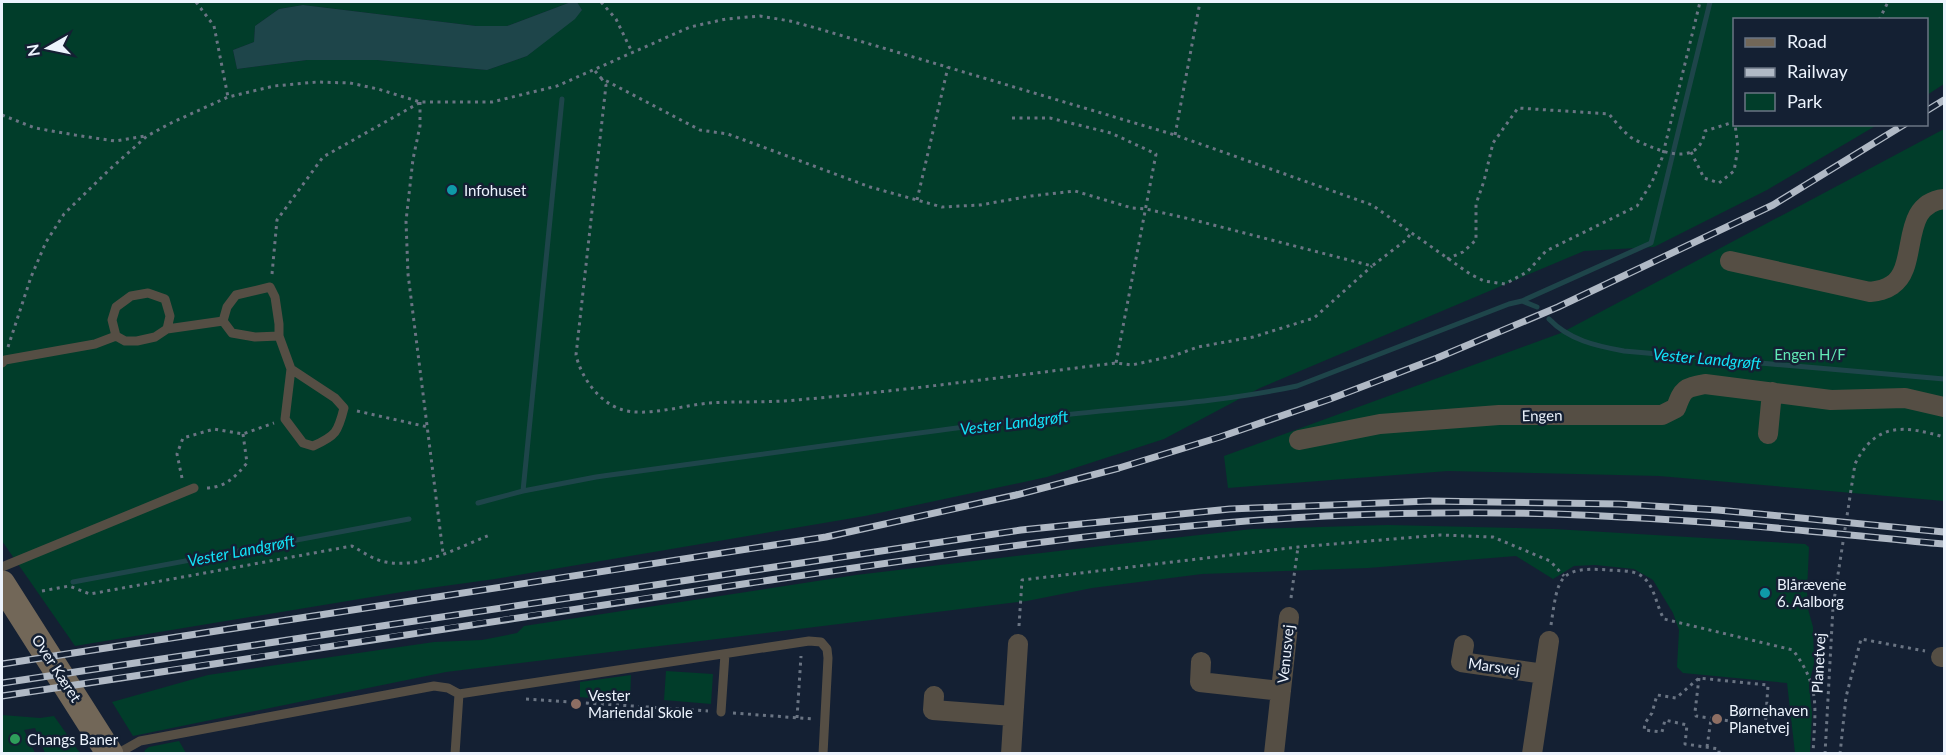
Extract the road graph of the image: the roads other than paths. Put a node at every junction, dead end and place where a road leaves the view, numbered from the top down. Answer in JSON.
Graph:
{"nodes":[{"id":1,"x":1944,"y":199,"type":"edge"},
{"id":2,"x":1730,"y":261,"type":"dead end"},
{"id":3,"x":223,"y":321,"type":"junction"},
{"id":4,"x":167,"y":328,"type":"junction"},
{"id":5,"x":116,"y":336,"type":"junction"},
{"id":6,"x":279,"y":336,"type":"junction"},
{"id":7,"x":3,"y":362,"type":"edge"},
{"id":8,"x":291,"y":369,"type":"junction"},
{"id":9,"x":1772,"y":392,"type":"junction"},
{"id":10,"x":1944,"y":406,"type":"edge"},
{"id":11,"x":1768,"y":434,"type":"dead end"},
{"id":12,"x":1299,"y":440,"type":"dead end"},
{"id":13,"x":194,"y":488,"type":"road end"},
{"id":14,"x":2,"y":567,"type":"edge"},
{"id":15,"x":2,"y":584,"type":"edge"},
{"id":16,"x":1289,"y":617,"type":"road end"},
{"id":17,"x":1549,"y":641,"type":"road end"},
{"id":18,"x":1017,"y":644,"type":"road end"},
{"id":19,"x":1464,"y":645,"type":"dead end"},
{"id":20,"x":725,"y":654,"type":"junction"},
{"id":21,"x":1201,"y":662,"type":"dead end"},
{"id":22,"x":1544,"y":674,"type":"junction"},
{"id":23,"x":1281,"y":691,"type":"junction"},
{"id":24,"x":459,"y":694,"type":"junction"},
{"id":25,"x":934,"y":696,"type":"dead end"},
{"id":26,"x":721,"y":712,"type":"road end"},
{"id":27,"x":1013,"y":716,"type":"junction"},
{"id":28,"x":110,"y":753,"type":"edge"},
{"id":29,"x":117,"y":753,"type":"edge"},
{"id":30,"x":455,"y":753,"type":"edge"},
{"id":31,"x":823,"y":753,"type":"edge"},
{"id":32,"x":1011,"y":753,"type":"edge"},
{"id":33,"x":1274,"y":753,"type":"edge"},
{"id":34,"x":1532,"y":753,"type":"edge"}],
"edges":[{"from":1,"to":2,"type":"street"},
{"from":3,"to":4,"type":"lane"},
{"from":3,"to":6,"type":"lane"},
{"from":3,"to":6,"type":"lane"},
{"from":4,"to":5,"type":"lane"},
{"from":4,"to":5,"type":"lane"},
{"from":5,"to":7,"type":"lane"},
{"from":6,"to":8,"type":"lane"},
{"from":8,"to":8,"type":"lane"},
{"from":9,"to":10,"type":"street","name":"Engen"},
{"from":9,"to":11,"type":"street"},
{"from":9,"to":12,"type":"street","name":"Engen"},
{"from":13,"to":14,"type":"lane"},
{"from":15,"to":28,"type":"main road","name":"Over Kæret"},
{"from":16,"to":23,"type":"street","name":"Venusvej"},
{"from":17,"to":22,"type":"street"},
{"from":18,"to":27,"type":"street"},
{"from":19,"to":22,"type":"street","name":"Marsvej"},
{"from":20,"to":24,"type":"lane"},
{"from":20,"to":26,"type":"lane"},
{"from":20,"to":31,"type":"lane"},
{"from":21,"to":23,"type":"street","name":"Venusvej"},
{"from":22,"to":34,"type":"street"},
{"from":23,"to":33,"type":"street","name":"Venusvej"},
{"from":24,"to":29,"type":"lane"},
{"from":24,"to":30,"type":"lane"},
{"from":25,"to":27,"type":"street"},
{"from":27,"to":32,"type":"street"}]}
